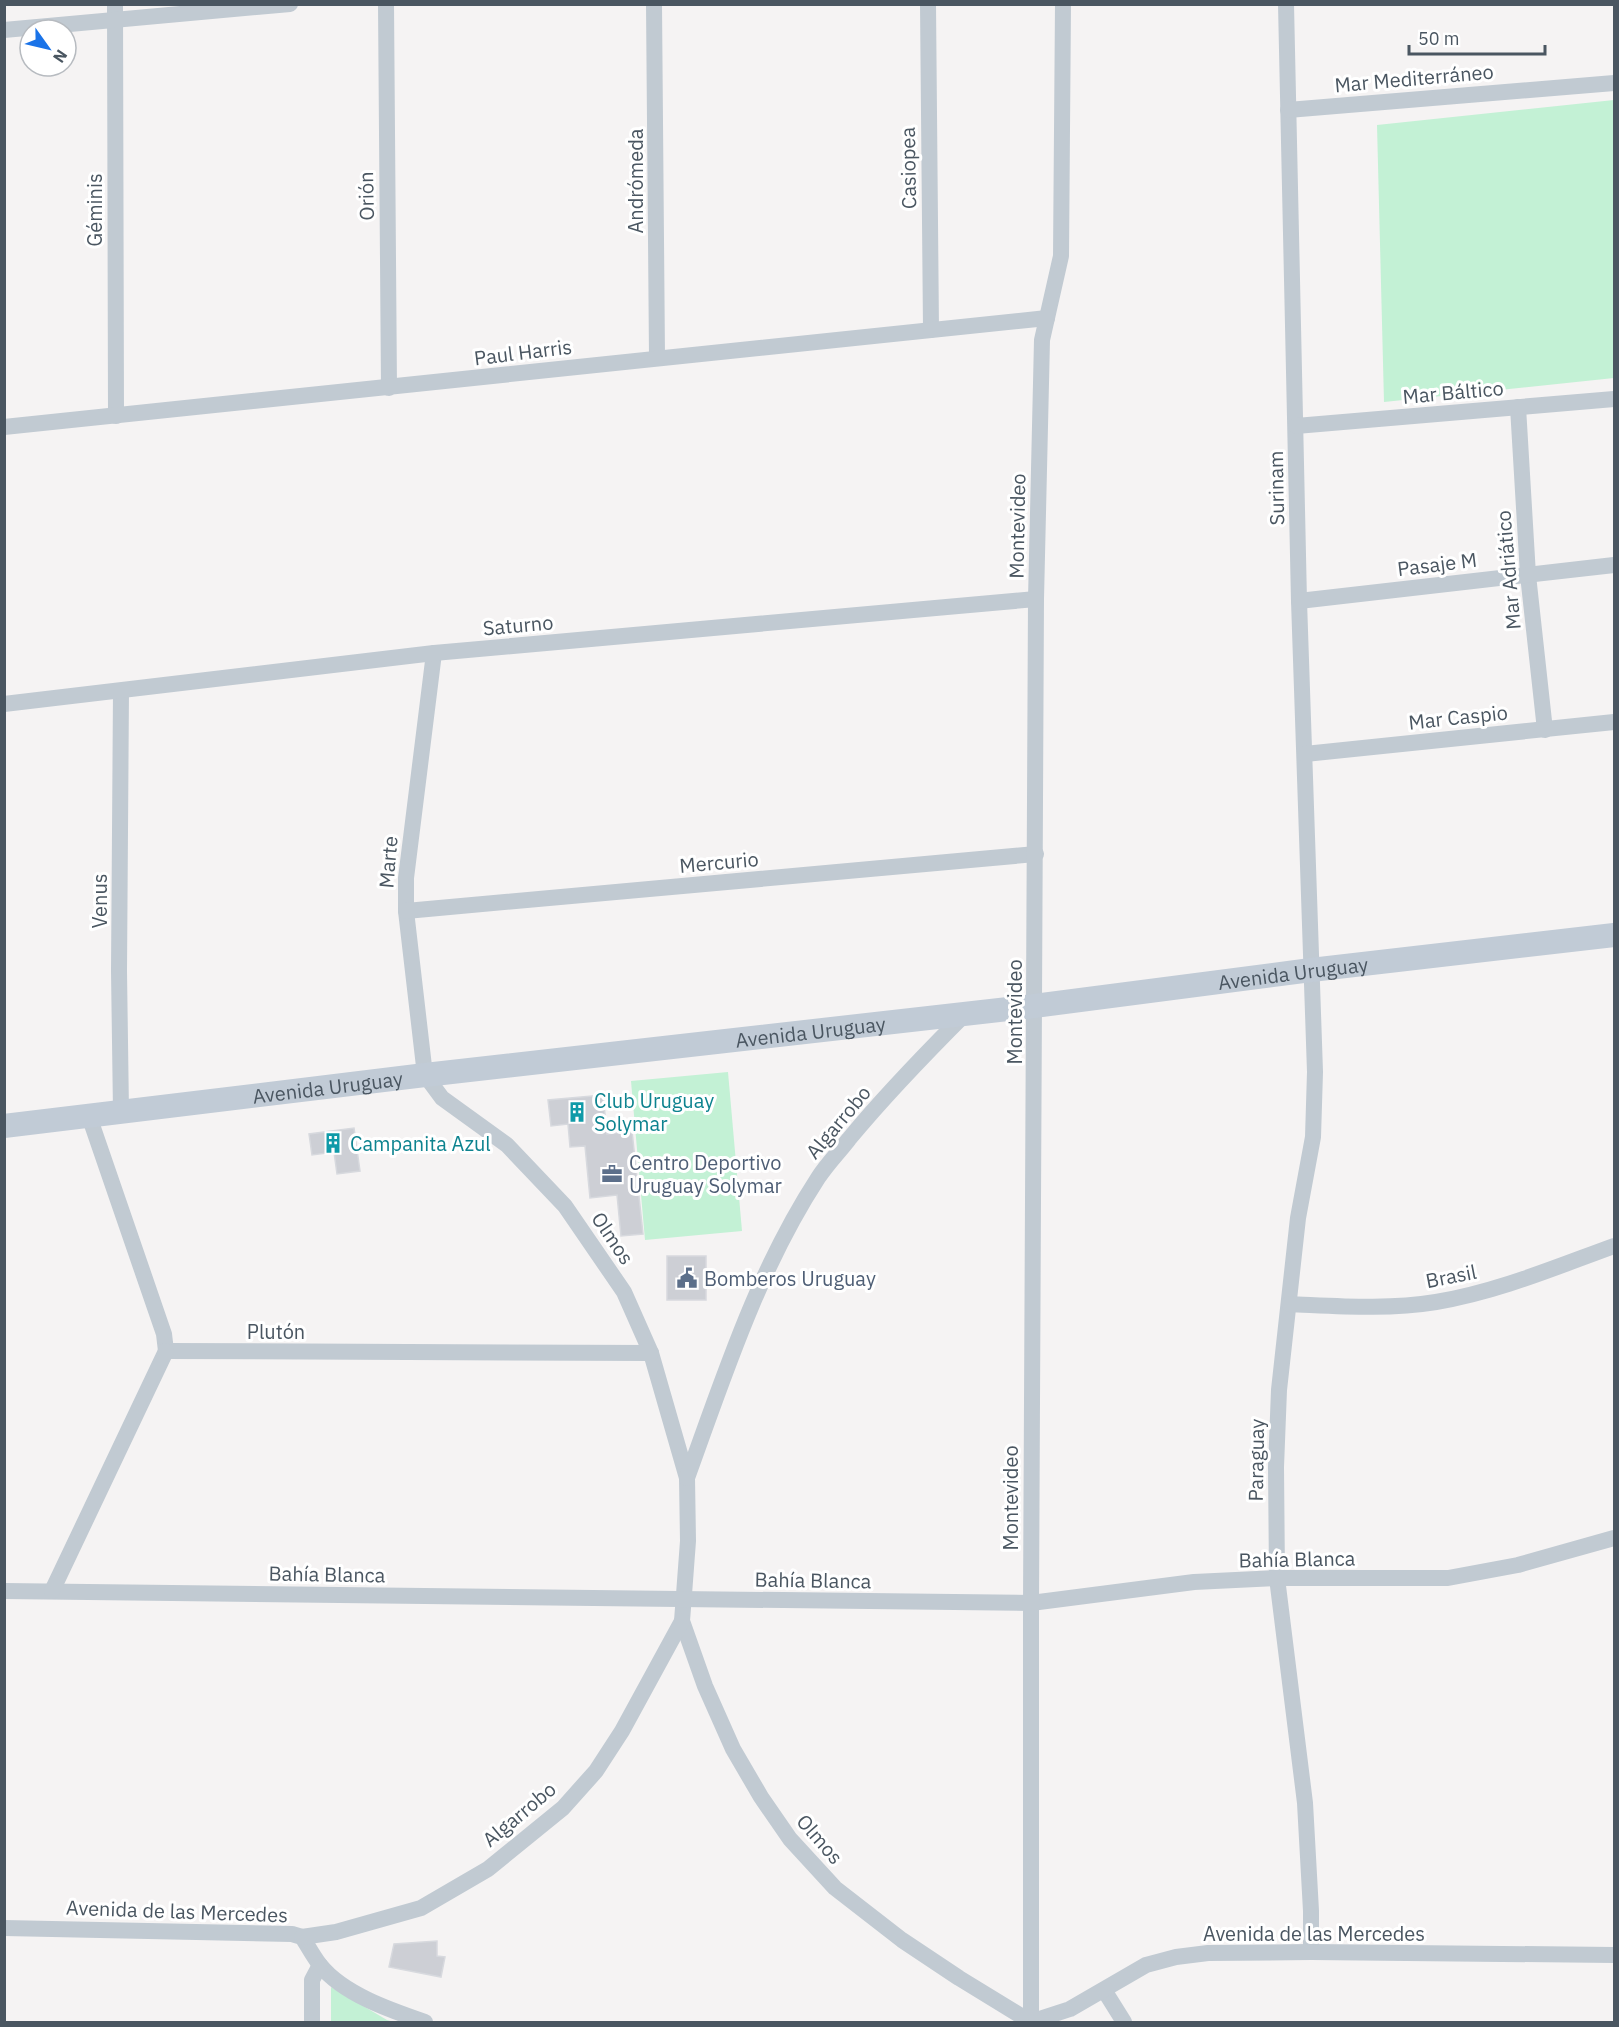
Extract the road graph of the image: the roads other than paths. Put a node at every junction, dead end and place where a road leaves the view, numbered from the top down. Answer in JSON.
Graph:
{"nodes":[{"id":1,"x":290,"y":4,"type":"edge"},
{"id":2,"x":386,"y":4,"type":"edge"},
{"id":3,"x":654,"y":4,"type":"edge"},
{"id":4,"x":928,"y":4,"type":"edge"},
{"id":5,"x":1063,"y":4,"type":"edge"},
{"id":6,"x":1286,"y":4,"type":"edge"},
{"id":7,"x":115,"y":13,"type":"edge"},
{"id":8,"x":4,"y":30,"type":"edge"},
{"id":9,"x":1614,"y":82,"type":"edge"},
{"id":10,"x":1288,"y":110,"type":"junction"},
{"id":11,"x":1047,"y":318,"type":"junction"},
{"id":12,"x":931,"y":330,"type":"junction"},
{"id":13,"x":657,"y":357,"type":"junction"},
{"id":14,"x":389,"y":388,"type":"junction"},
{"id":15,"x":1614,"y":399,"type":"edge"},
{"id":16,"x":1518,"y":407,"type":"junction"},
{"id":17,"x":116,"y":416,"type":"junction"},
{"id":18,"x":1296,"y":426,"type":"junction"},
{"id":19,"x":4,"y":427,"type":"edge"},
{"id":20,"x":1614,"y":565,"type":"edge"},
{"id":21,"x":1527,"y":575,"type":"junction"},
{"id":22,"x":1036,"y":599,"type":"junction"},
{"id":23,"x":1299,"y":601,"type":"junction"},
{"id":24,"x":434,"y":653,"type":"junction"},
{"id":25,"x":121,"y":691,"type":"junction"},
{"id":26,"x":4,"y":704,"type":"edge"},
{"id":27,"x":1614,"y":722,"type":"edge"},
{"id":28,"x":1545,"y":730,"type":"junction"},
{"id":29,"x":1305,"y":754,"type":"junction"},
{"id":30,"x":1036,"y":854,"type":"junction"},
{"id":31,"x":406,"y":911,"type":"junction"},
{"id":32,"x":1614,"y":935,"type":"edge"},
{"id":33,"x":1311,"y":970,"type":"junction"},
{"id":34,"x":1034,"y":1006,"type":"junction"},
{"id":35,"x":968,"y":1012,"type":"junction"},
{"id":36,"x":425,"y":1075,"type":"junction"},
{"id":37,"x":121,"y":1112,"type":"junction"},
{"id":38,"x":90,"y":1116,"type":"junction"},
{"id":39,"x":4,"y":1126,"type":"edge"},
{"id":40,"x":1614,"y":1246,"type":"edge"},
{"id":41,"x":1289,"y":1304,"type":"junction"},
{"id":42,"x":166,"y":1351,"type":"junction"},
{"id":43,"x":651,"y":1353,"type":"junction"},
{"id":44,"x":687,"y":1478,"type":"junction"},
{"id":45,"x":1614,"y":1538,"type":"edge"},
{"id":46,"x":1277,"y":1578,"type":"junction"},
{"id":47,"x":52,"y":1591,"type":"junction"},
{"id":48,"x":4,"y":1592,"type":"edge"},
{"id":49,"x":684,"y":1600,"type":"junction"},
{"id":50,"x":1031,"y":1603,"type":"junction"},
{"id":51,"x":682,"y":1621,"type":"junction"},
{"id":52,"x":4,"y":1928,"type":"edge"},
{"id":53,"x":302,"y":1937,"type":"junction"},
{"id":54,"x":1311,"y":1952,"type":"junction"},
{"id":55,"x":1614,"y":1955,"type":"edge"},
{"id":56,"x":320,"y":1965,"type":"junction"},
{"id":57,"x":1104,"y":1990,"type":"junction"},
{"id":58,"x":312,"y":2022,"type":"edge"},
{"id":59,"x":425,"y":2022,"type":"edge"},
{"id":60,"x":1031,"y":2022,"type":"edge"},
{"id":61,"x":1124,"y":2022,"type":"edge"}],
"edges":[{"from":1,"to":7,"type":"street"},
{"from":2,"to":14,"type":"street","name":"Orión"},
{"from":3,"to":13,"type":"street","name":"Andrómeda"},
{"from":4,"to":12,"type":"street","name":"Casiopea"},
{"from":5,"to":11,"type":"street","name":"Montevideo"},
{"from":6,"to":10,"type":"street","name":"Surinam"},
{"from":7,"to":8,"type":"street"},
{"from":7,"to":17,"type":"street","name":"Géminis"},
{"from":9,"to":10,"type":"street","name":"Mar Mediterráneo"},
{"from":10,"to":18,"type":"street","name":"Surinam"},
{"from":11,"to":12,"type":"street","name":"Paul Harris"},
{"from":11,"to":22,"type":"street","name":"Montevideo"},
{"from":12,"to":13,"type":"street","name":"Paul Harris"},
{"from":13,"to":14,"type":"street","name":"Paul Harris"},
{"from":14,"to":17,"type":"street","name":"Paul Harris"},
{"from":15,"to":16,"type":"street","name":"Mar Báltico"},
{"from":16,"to":18,"type":"street","name":"Mar Báltico"},
{"from":16,"to":21,"type":"street","name":"Mar Adriático"},
{"from":17,"to":19,"type":"street","name":"Paul Harris"},
{"from":18,"to":23,"type":"street","name":"Surinam"},
{"from":20,"to":21,"type":"street","name":"Pasaje M"},
{"from":21,"to":23,"type":"street","name":"Pasaje M"},
{"from":21,"to":28,"type":"street","name":"Mar Adriático"},
{"from":22,"to":24,"type":"street","name":"Saturno"},
{"from":22,"to":30,"type":"street","name":"Montevideo"},
{"from":23,"to":29,"type":"street","name":"Surinam"},
{"from":24,"to":25,"type":"street","name":"Saturno"},
{"from":24,"to":31,"type":"street","name":"Marte"},
{"from":25,"to":26,"type":"street","name":"Saturno"},
{"from":25,"to":37,"type":"street","name":"Venus"},
{"from":27,"to":28,"type":"street","name":"Mar Caspio"},
{"from":28,"to":29,"type":"street","name":"Mar Caspio"},
{"from":29,"to":33,"type":"street","name":"Surinam"},
{"from":30,"to":31,"type":"street","name":"Mercurio"},
{"from":30,"to":34,"type":"street","name":"Montevideo"},
{"from":31,"to":36,"type":"street","name":"Marte"},
{"from":32,"to":33,"type":"street","name":"Avenida Uruguay"},
{"from":33,"to":34,"type":"street","name":"Avenida Uruguay"},
{"from":33,"to":41,"type":"street","name":"Paraguay"},
{"from":34,"to":35,"type":"street","name":"Avenida Uruguay"},
{"from":34,"to":50,"type":"street","name":"Montevideo"},
{"from":35,"to":36,"type":"street","name":"Avenida Uruguay"},
{"from":35,"to":44,"type":"street","name":"Algarrobo"},
{"from":36,"to":37,"type":"street","name":"Avenida Uruguay"},
{"from":36,"to":43,"type":"street","name":"Olmos"},
{"from":37,"to":38,"type":"street","name":"Avenida Uruguay"},
{"from":38,"to":39,"type":"street","name":"Avenida Uruguay"},
{"from":38,"to":42,"type":"street"},
{"from":40,"to":41,"type":"street","name":"Brasil"},
{"from":41,"to":46,"type":"street","name":"Paraguay"},
{"from":42,"to":43,"type":"street","name":"Plutón"},
{"from":42,"to":47,"type":"street"},
{"from":43,"to":44,"type":"street","name":"Olmos"},
{"from":44,"to":49,"type":"street","name":"Olmos"},
{"from":45,"to":46,"type":"street","name":"Bahía Blanca"},
{"from":46,"to":50,"type":"street","name":"Bahía Blanca"},
{"from":46,"to":54,"type":"street","name":"Paraguay"},
{"from":47,"to":48,"type":"street","name":"Bahía Blanca"},
{"from":47,"to":49,"type":"street","name":"Bahía Blanca"},
{"from":49,"to":50,"type":"street","name":"Bahía Blanca"},
{"from":49,"to":51,"type":"street","name":"Olmos"},
{"from":50,"to":60,"type":"street","name":"Montevideo"},
{"from":51,"to":53,"type":"street","name":"Algarrobo"},
{"from":51,"to":60,"type":"street","name":"Olmos"},
{"from":52,"to":53,"type":"street","name":"Avenida de las Mercedes"},
{"from":53,"to":56,"type":"street","name":"Avenida de las Mercedes"},
{"from":54,"to":55,"type":"street","name":"Avenida de las Mercedes"},
{"from":54,"to":57,"type":"street","name":"Avenida de las Mercedes"},
{"from":56,"to":58,"type":"street"},
{"from":56,"to":59,"type":"street","name":"Avenida de las Mercedes"},
{"from":57,"to":60,"type":"street","name":"Avenida de las Mercedes"},
{"from":57,"to":61,"type":"street"}]}
